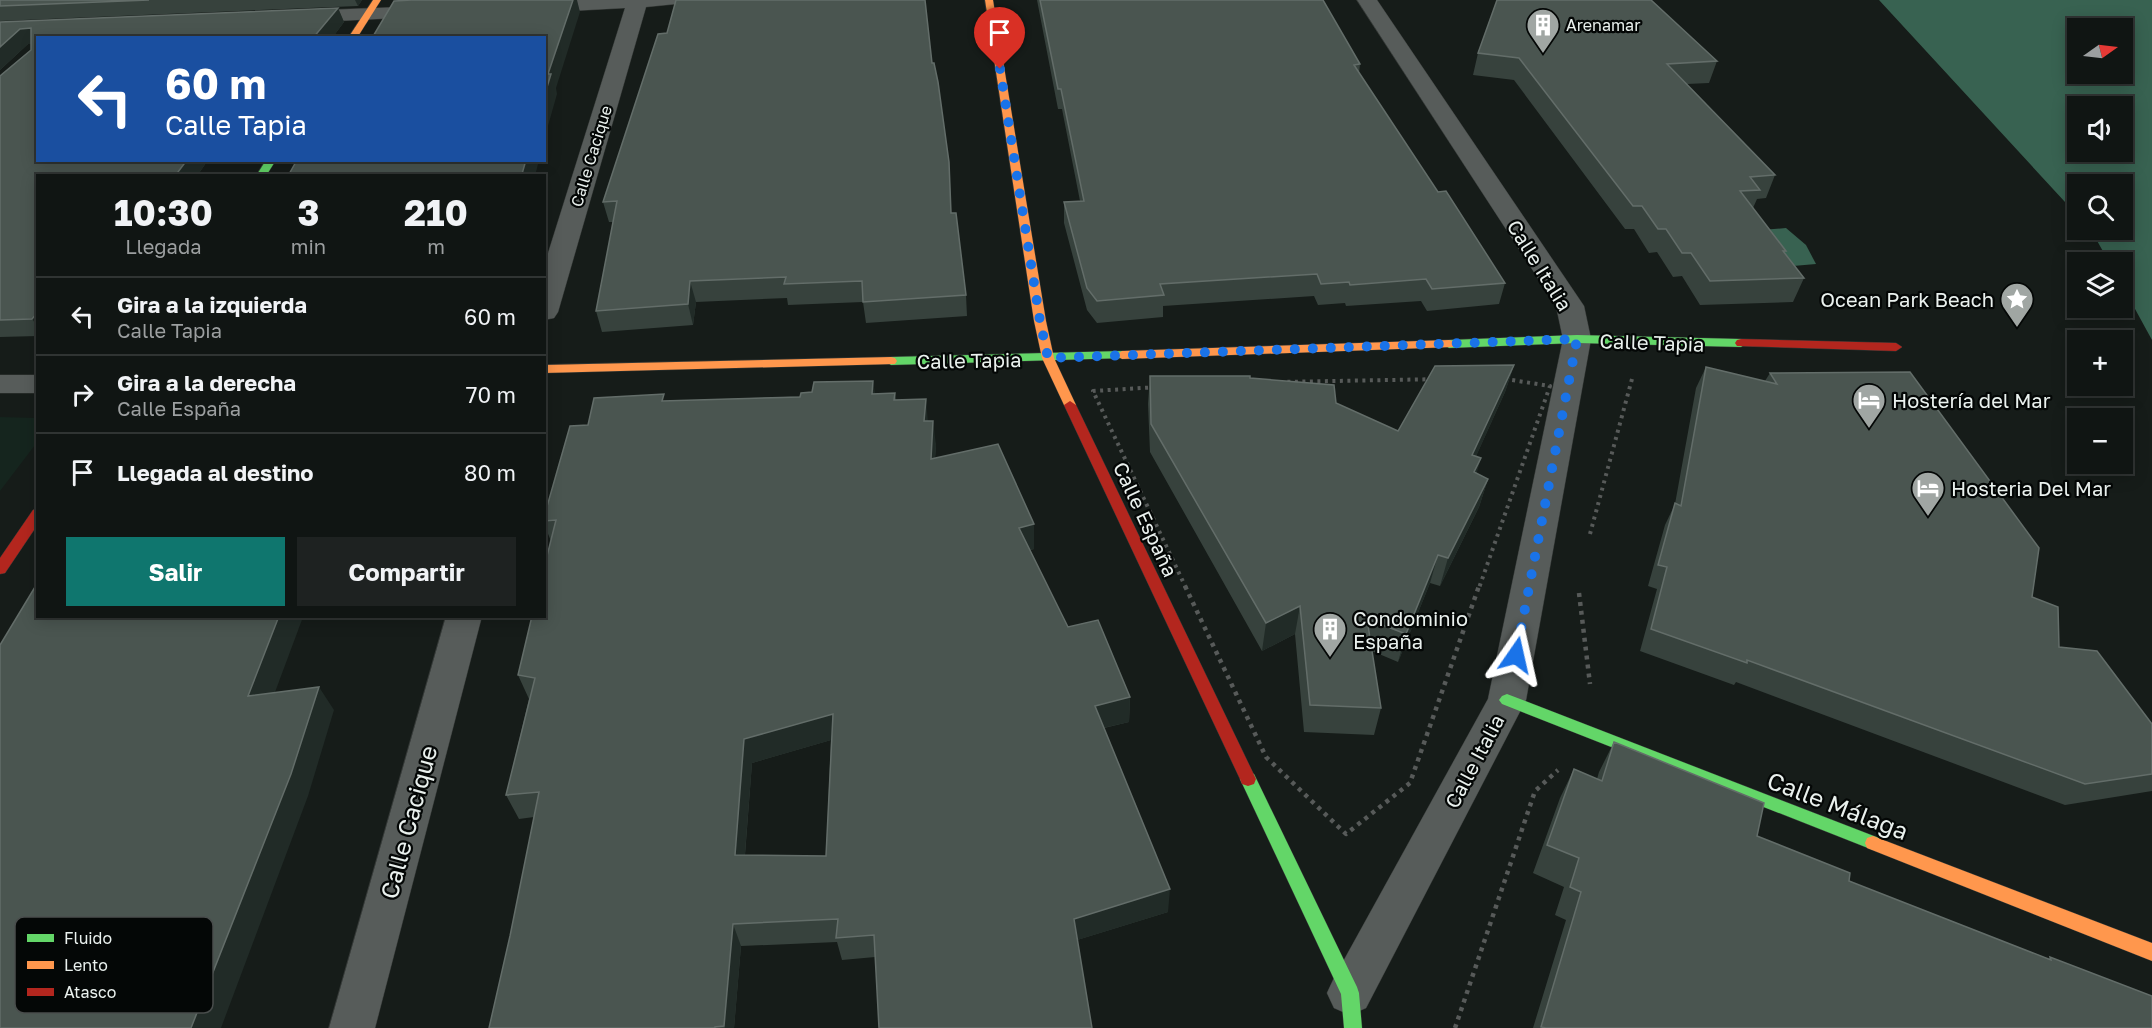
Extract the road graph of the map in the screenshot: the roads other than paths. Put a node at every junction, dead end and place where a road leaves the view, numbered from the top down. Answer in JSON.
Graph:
{"nodes":[{"id":1,"x":669,"y":0,"type":"edge"},
{"id":2,"x":989,"y":0,"type":"edge"},
{"id":3,"x":1367,"y":0,"type":"edge"},
{"id":4,"x":638,"y":1,"type":"edge"},
{"id":5,"x":373,"y":7,"type":"edge"},
{"id":6,"x":508,"y":8,"type":"edge"},
{"id":7,"x":449,"y":11,"type":"edge"},
{"id":8,"x":274,"y":18,"type":"edge"},
{"id":9,"x":353,"y":36,"type":"edge"},
{"id":10,"x":546,"y":305,"type":"edge"},
{"id":11,"x":1577,"y":339,"type":"junction"},
{"id":12,"x":1896,"y":347,"type":"dead end"},
{"id":13,"x":1048,"y":358,"type":"junction"},
{"id":14,"x":546,"y":369,"type":"edge"},
{"id":15,"x":0,"y":384,"type":"edge"},
{"id":16,"x":36,"y":384,"type":"edge"},
{"id":17,"x":36,"y":516,"type":"edge"},
{"id":18,"x":0,"y":569,"type":"edge"},
{"id":19,"x":463,"y":618,"type":"edge"},
{"id":20,"x":1507,"y":700,"type":"junction"},
{"id":21,"x":2152,"y":952,"type":"edge"},
{"id":22,"x":1351,"y":1010,"type":"edge"},
{"id":23,"x":352,"y":1028,"type":"edge"}],
"edges":[{"from":1,"to":4,"type":"street"},
{"from":2,"to":13,"type":"street","name":"Calle España"},
{"from":3,"to":11,"type":"street","name":"Calle Italia"},
{"from":4,"to":6,"type":"street"},
{"from":4,"to":10,"type":"street","name":"Calle Cacique"},
{"from":5,"to":7,"type":"street"},
{"from":5,"to":8,"type":"street"},
{"from":5,"to":9,"type":"street"},
{"from":11,"to":12,"type":"street","name":"Calle Tapia"},
{"from":11,"to":13,"type":"street","name":"Calle Tapia"},
{"from":11,"to":20,"type":"street","name":"Calle Italia"},
{"from":13,"to":14,"type":"street","name":"Calle Tapia"},
{"from":13,"to":22,"type":"street","name":"Calle España"},
{"from":15,"to":16,"type":"street"},
{"from":17,"to":18,"type":"street"},
{"from":19,"to":23,"type":"street","name":"Calle Cacique"},
{"from":20,"to":21,"type":"street","name":"Calle Málaga"},
{"from":20,"to":22,"type":"street","name":"Calle Italia"}]}
